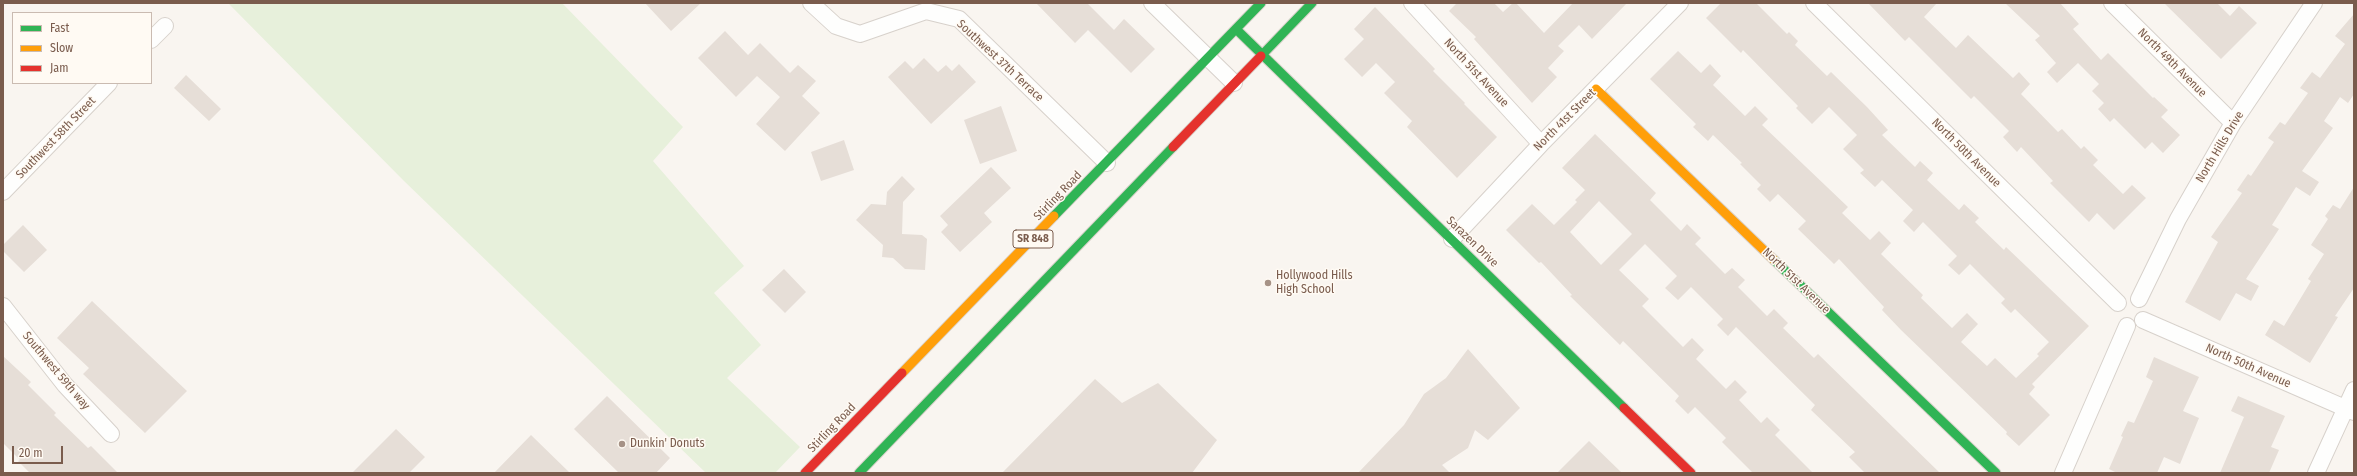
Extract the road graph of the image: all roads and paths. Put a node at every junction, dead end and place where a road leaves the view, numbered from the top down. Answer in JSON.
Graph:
{"nodes":[{"id":1,"x":811,"y":3,"type":"edge"},
{"id":2,"x":1152,"y":3,"type":"edge"},
{"id":3,"x":1261,"y":3,"type":"edge"},
{"id":4,"x":1312,"y":3,"type":"edge"},
{"id":5,"x":1412,"y":3,"type":"edge"},
{"id":6,"x":1680,"y":3,"type":"edge"},
{"id":7,"x":1814,"y":3,"type":"edge"},
{"id":8,"x":2112,"y":3,"type":"edge"},
{"id":9,"x":2314,"y":3,"type":"edge"},
{"id":10,"x":165,"y":26,"type":"dead end"},
{"id":11,"x":1236,"y":29,"type":"junction"},
{"id":12,"x":152,"y":39,"type":"edge"},
{"id":13,"x":1262,"y":55,"type":"junction"},
{"id":14,"x":1208,"y":58,"type":"junction"},
{"id":15,"x":1234,"y":83,"type":"junction"},
{"id":16,"x":108,"y":84,"type":"edge"},
{"id":17,"x":1596,"y":89,"type":"junction"},
{"id":18,"x":2233,"y":123,"type":"junction"},
{"id":19,"x":1541,"y":144,"type":"junction"},
{"id":20,"x":1107,"y":164,"type":"junction"},
{"id":21,"x":3,"y":192,"type":"edge"},
{"id":22,"x":1452,"y":239,"type":"junction"},
{"id":23,"x":2139,"y":299,"type":"junction"},
{"id":24,"x":2118,"y":303,"type":"junction"},
{"id":25,"x":3,"y":306,"type":"edge"},
{"id":26,"x":2143,"y":320,"type":"junction"},
{"id":27,"x":2127,"y":326,"type":"junction"},
{"id":28,"x":2354,"y":390,"type":"edge"},
{"id":29,"x":2350,"y":410,"type":"edge"},
{"id":30,"x":111,"y":434,"type":"dead end"},
{"id":31,"x":805,"y":473,"type":"edge"},
{"id":32,"x":860,"y":473,"type":"edge"},
{"id":33,"x":1691,"y":473,"type":"edge"},
{"id":34,"x":1996,"y":473,"type":"edge"},
{"id":35,"x":2063,"y":473,"type":"edge"},
{"id":36,"x":2316,"y":473,"type":"edge"}],
"edges":[{"from":1,"to":20,"type":"street","name":"Southwest 37th Terrace"},
{"from":2,"to":14,"type":"street"},
{"from":3,"to":11,"type":"main road","name":"Stirling Road","number":"SR 848"},
{"from":4,"to":13,"type":"main road","number":"SR 848"},
{"from":5,"to":19,"type":"street","name":"North 51st Avenue"},
{"from":6,"to":17,"type":"street","name":"North 41st Street"},
{"from":7,"to":24,"type":"street","name":"North 50th Avenue"},
{"from":8,"to":18,"type":"street","name":"North 49th Avenue"},
{"from":9,"to":18,"type":"street","name":"North Hills Drive"},
{"from":10,"to":12,"type":"street"},
{"from":11,"to":13,"type":"main road","name":"Sarazen Drive"},
{"from":11,"to":14,"type":"main road","name":"Stirling Road","number":"SR 848"},
{"from":13,"to":15,"type":"main road","number":"SR 848"},
{"from":13,"to":22,"type":"main road","name":"Sarazen Drive"},
{"from":14,"to":15,"type":"street"},
{"from":14,"to":20,"type":"main road","name":"Stirling Road","number":"SR 848"},
{"from":15,"to":32,"type":"main road","number":"SR 848"},
{"from":16,"to":21,"type":"street","name":"Southwest 58th Street"},
{"from":17,"to":19,"type":"street","name":"North 41st Street"},
{"from":17,"to":34,"type":"main road","name":"North 51st Avenue"},
{"from":18,"to":23,"type":"street","name":"North Hills Drive"},
{"from":19,"to":22,"type":"street","name":"North 41st Street"},
{"from":20,"to":31,"type":"main road","name":"Stirling Road","number":"SR 848"},
{"from":22,"to":33,"type":"main road","name":"Sarazen Drive"},
{"from":23,"to":24,"type":"street"},
{"from":23,"to":26,"type":"street"},
{"from":24,"to":27,"type":"street"},
{"from":25,"to":30,"type":"street","name":"Southwest 59th way"},
{"from":26,"to":27,"type":"street"},
{"from":26,"to":29,"type":"street","name":"North 50th Avenue"},
{"from":27,"to":35,"type":"street"},
{"from":28,"to":29,"type":"street"},
{"from":29,"to":36,"type":"street"}]}
